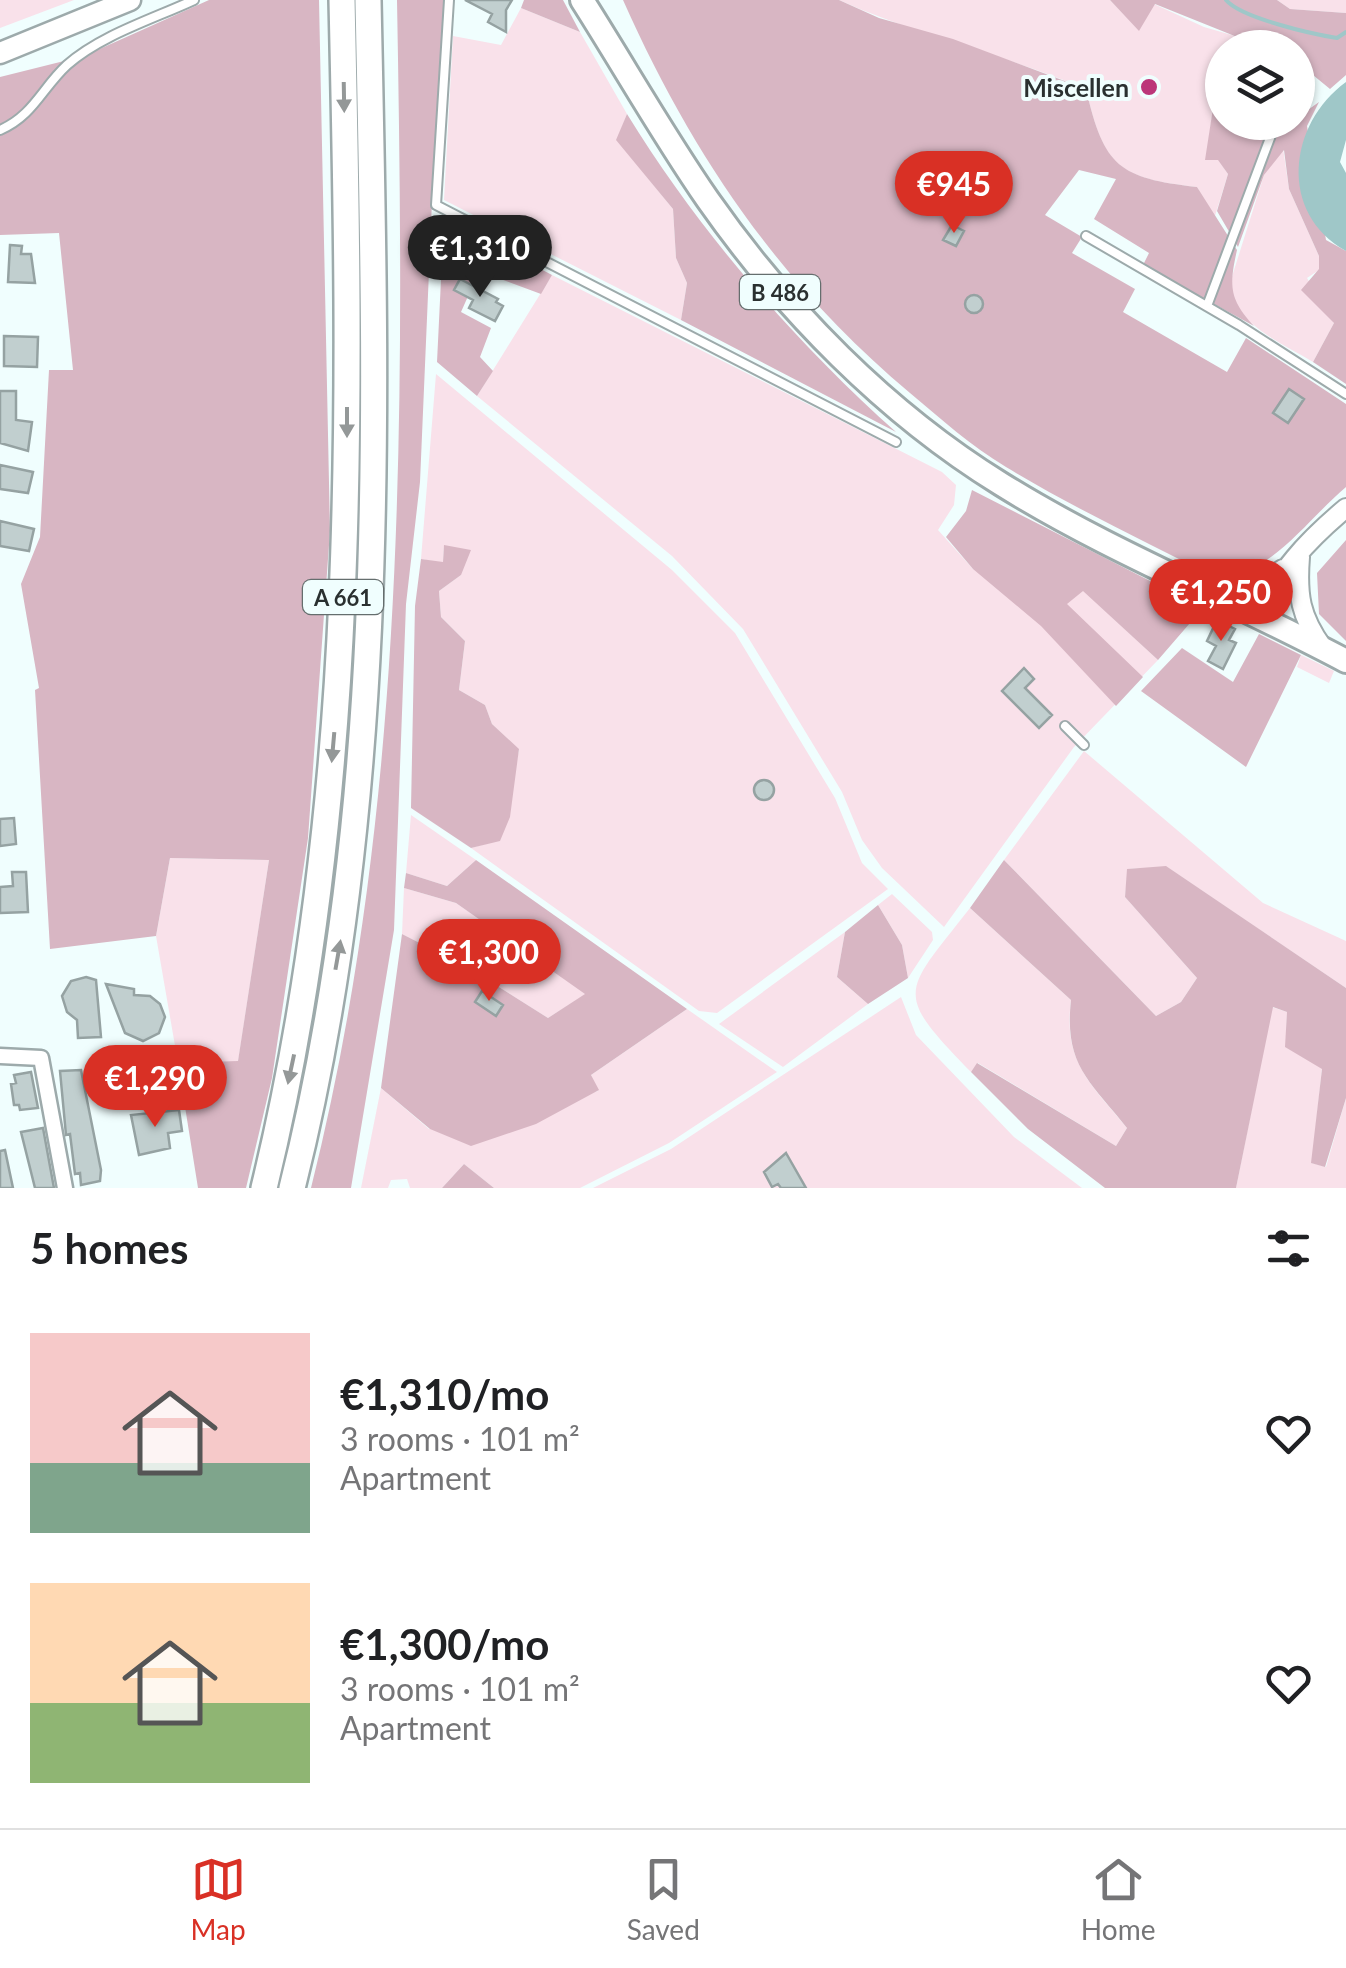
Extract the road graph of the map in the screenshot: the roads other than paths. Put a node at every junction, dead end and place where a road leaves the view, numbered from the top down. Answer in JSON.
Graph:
{"nodes":[{"id":1,"x":130,"y":0,"type":"edge"},
{"id":2,"x":194,"y":0,"type":"edge"},
{"id":3,"x":342,"y":0,"type":"edge"},
{"id":4,"x":368,"y":0,"type":"edge"},
{"id":5,"x":449,"y":0,"type":"edge"},
{"id":6,"x":582,"y":0,"type":"edge"},
{"id":7,"x":599,"y":0,"type":"edge"},
{"id":8,"x":2,"y":52,"type":"edge"},
{"id":9,"x":618,"y":54,"type":"junction"},
{"id":10,"x":0,"y":130,"type":"edge"},
{"id":11,"x":1269,"y":140,"type":"edge"},
{"id":12,"x":1086,"y":236,"type":"dead end"},
{"id":13,"x":1208,"y":306,"type":"junction"},
{"id":14,"x":1346,"y":394,"type":"edge"},
{"id":15,"x":896,"y":442,"type":"dead end"},
{"id":16,"x":1346,"y":508,"type":"edge"},
{"id":17,"x":1300,"y":557,"type":"junction"},
{"id":18,"x":1220,"y":598,"type":"junction"},
{"id":19,"x":1264,"y":620,"type":"junction"},
{"id":20,"x":1322,"y":648,"type":"junction"},
{"id":21,"x":1346,"y":661,"type":"edge"},
{"id":22,"x":1066,"y":726,"type":"dead end"},
{"id":23,"x":1084,"y":745,"type":"dead end"},
{"id":24,"x":0,"y":1056,"type":"edge"},
{"id":25,"x":65,"y":1188,"type":"edge"},
{"id":26,"x":264,"y":1188,"type":"edge"},
{"id":27,"x":292,"y":1188,"type":"edge"}],
"edges":[{"from":1,"to":8,"type":"main road"},
{"from":2,"to":10,"type":"lane"},
{"from":3,"to":26,"type":"highway","number":"A 661","one_way":true},
{"from":27,"to":4,"type":"highway","number":"A 661","one_way":true},
{"from":5,"to":15,"type":"lane"},
{"from":6,"to":9,"type":"main road","number":"B 486"},
{"from":7,"to":9,"type":"main road","number":"B 486"},
{"from":9,"to":18,"type":"main road","number":"B 486"},
{"from":11,"to":13,"type":"lane"},
{"from":12,"to":13,"type":"lane"},
{"from":13,"to":14,"type":"lane"},
{"from":16,"to":17,"type":"street"},
{"from":17,"to":18,"type":"street"},
{"from":17,"to":19,"type":"street"},
{"from":17,"to":20,"type":"street"},
{"from":18,"to":19,"type":"main road","number":"B 486"},
{"from":19,"to":20,"type":"main road","number":"B 486"},
{"from":20,"to":21,"type":"main road","number":"B 486"},
{"from":22,"to":23,"type":"lane"},
{"from":24,"to":25,"type":"street"}]}
